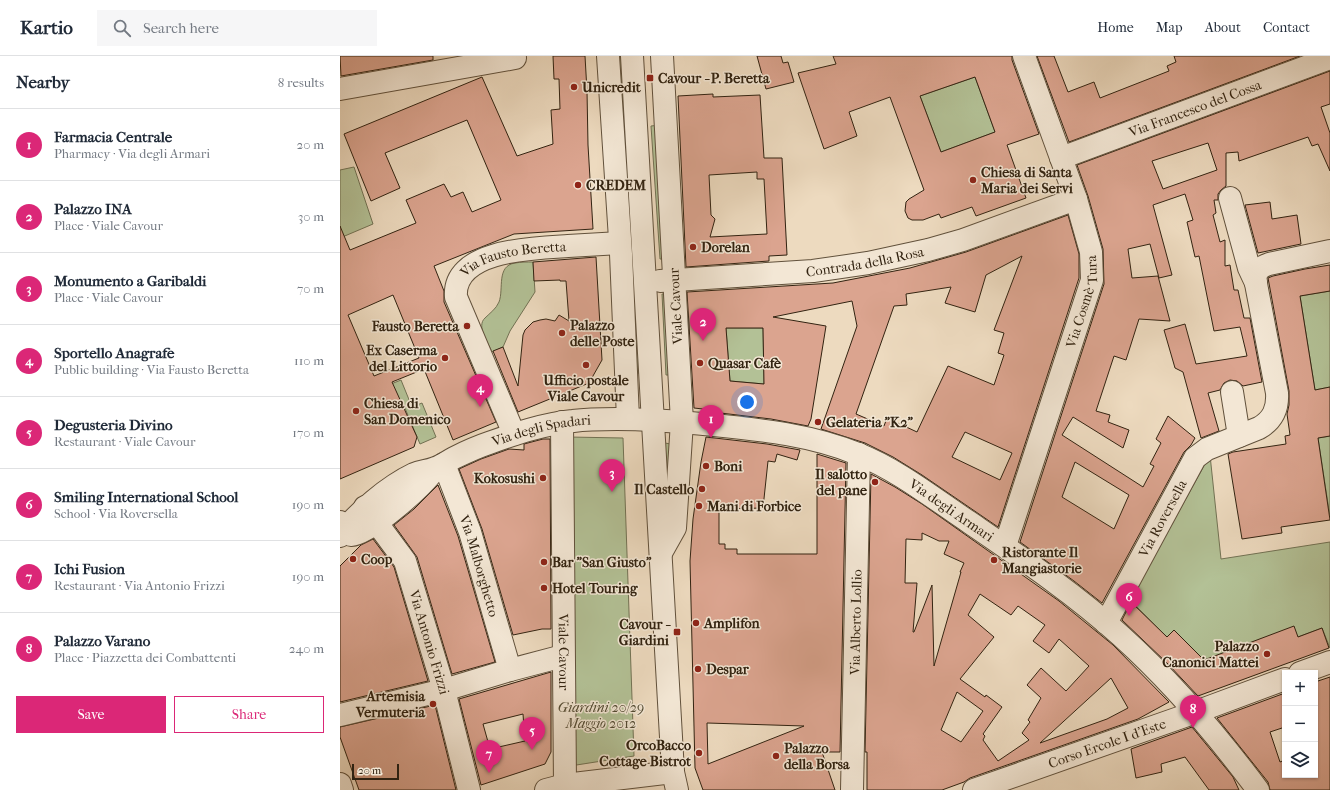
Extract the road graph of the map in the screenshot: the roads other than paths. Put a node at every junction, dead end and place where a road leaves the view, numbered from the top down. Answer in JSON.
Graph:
{"nodes":[{"id":1,"x":608,"y":56,"type":"edge"},
{"id":2,"x":632,"y":56,"type":"edge"},
{"id":3,"x":662,"y":56,"type":"edge"},
{"id":4,"x":1024,"y":56,"type":"edge"},
{"id":5,"x":515,"y":58,"type":"dead end"},
{"id":6,"x":1330,"y":58,"type":"edge"},
{"id":7,"x":340,"y":89,"type":"edge"},
{"id":8,"x":1061,"y":158,"type":"junction"},
{"id":9,"x":1230,"y":198,"type":"dead end"},
{"id":10,"x":1076,"y":199,"type":"junction"},
{"id":11,"x":620,"y":243,"type":"junction"},
{"id":12,"x":1330,"y":251,"type":"edge"},
{"id":13,"x":674,"y":280,"type":"junction"},
{"id":14,"x":645,"y":282,"type":"junction"},
{"id":15,"x":1256,"y":283,"type":"junction"},
{"id":16,"x":1232,"y":392,"type":"dead end"},
{"id":17,"x":628,"y":419,"type":"junction"},
{"id":18,"x":653,"y":420,"type":"junction"},
{"id":19,"x":562,"y":422,"type":"junction"},
{"id":20,"x":682,"y":422,"type":"junction"},
{"id":21,"x":514,"y":434,"type":"junction"},
{"id":22,"x":1239,"y":436,"type":"junction"},
{"id":23,"x":859,"y":454,"type":"junction"},
{"id":24,"x":440,"y":466,"type":"junction"},
{"id":25,"x":370,"y":510,"type":"junction"},
{"id":26,"x":341,"y":525,"type":"edge"},
{"id":27,"x":1005,"y":546,"type":"junction"},
{"id":28,"x":660,"y":553,"type":"junction"},
{"id":29,"x":1106,"y":623,"type":"junction"},
{"id":30,"x":563,"y":656,"type":"junction"},
{"id":31,"x":1330,"y":662,"type":"edge"},
{"id":32,"x":510,"y":670,"type":"junction"},
{"id":33,"x":1308,"y":670,"type":"edge"},
{"id":34,"x":1282,"y":680,"type":"edge"},
{"id":35,"x":444,"y":690,"type":"junction"},
{"id":36,"x":1196,"y":712,"type":"junction"},
{"id":37,"x":340,"y":715,"type":"edge"},
{"id":38,"x":675,"y":781,"type":"edge"},
{"id":39,"x":340,"y":784,"type":"edge"},
{"id":40,"x":1005,"y":785,"type":"edge"},
{"id":41,"x":555,"y":788,"type":"edge"},
{"id":42,"x":342,"y":790,"type":"edge"},
{"id":43,"x":469,"y":790,"type":"edge"},
{"id":44,"x":852,"y":790,"type":"edge"},
{"id":45,"x":974,"y":790,"type":"edge"},
{"id":46,"x":1258,"y":790,"type":"edge"}],
"edges":[{"from":1,"to":11,"type":"street"},
{"from":2,"to":14,"type":"street"},
{"from":3,"to":13,"type":"street","name":"Viale Cavour"},
{"from":4,"to":8,"type":"street","name":"Via Cosmè Tura"},
{"from":5,"to":7,"type":"street"},
{"from":6,"to":8,"type":"street","name":"Via Francesco del Cossa"},
{"from":8,"to":10,"type":"street","name":"Via Cosmè Tura"},
{"from":9,"to":15,"type":"street","name":"Via Roversella"},
{"from":10,"to":13,"type":"street","name":"Contrada della Rosa"},
{"from":10,"to":27,"type":"street","name":"Via Cosmè Tura"},
{"from":11,"to":17,"type":"street"},
{"from":11,"to":21,"type":"street","name":"Via Fausto Beretta"},
{"from":12,"to":15,"type":"street"},
{"from":13,"to":14,"type":"street","name":"Contrada della Rosa"},
{"from":13,"to":20,"type":"street","name":"Viale Cavour"},
{"from":14,"to":18,"type":"street"},
{"from":15,"to":22,"type":"street","name":"Via Roversella"},
{"from":16,"to":22,"type":"street"},
{"from":17,"to":18,"type":"street","name":"Via degli Spadari"},
{"from":17,"to":19,"type":"street","name":"Via degli Spadari"},
{"from":18,"to":20,"type":"street","name":"Via degli Armari"},
{"from":18,"to":28,"type":"street"},
{"from":19,"to":21,"type":"street","name":"Via degli Spadari"},
{"from":19,"to":30,"type":"street","name":"Viale Cavour"},
{"from":20,"to":23,"type":"street","name":"Via degli Armari"},
{"from":20,"to":28,"type":"street","name":"Viale Cavour"},
{"from":21,"to":24,"type":"street","name":"Via degli Spadari"},
{"from":22,"to":29,"type":"street","name":"Via Roversella"},
{"from":23,"to":27,"type":"street","name":"Via degli Armari"},
{"from":23,"to":44,"type":"street","name":"Via Alberto Lollio"},
{"from":24,"to":25,"type":"street","name":"Via degli Spadari"},
{"from":24,"to":32,"type":"street","name":"Via Malborghetto"},
{"from":25,"to":26,"type":"street","name":"Via degli Spadari"},
{"from":25,"to":35,"type":"street","name":"Via Antonio Frizzi"},
{"from":27,"to":29,"type":"street","name":"Via degli Armari"},
{"from":28,"to":38,"type":"street"},
{"from":29,"to":36,"type":"street","name":"Via degli Armari"},
{"from":30,"to":32,"type":"street"},
{"from":30,"to":41,"type":"street","name":"Viale Cavour"},
{"from":31,"to":33,"type":"street"},
{"from":32,"to":35,"type":"street"},
{"from":34,"to":36,"type":"street","name":"Corso Ercole I d'Este"},
{"from":35,"to":37,"type":"street"},
{"from":35,"to":43,"type":"street","name":"Via Antonio Frizzi"},
{"from":36,"to":40,"type":"street","name":"Corso Ercole I d'Este"},
{"from":36,"to":46,"type":"street","name":"Via degli Armari"},
{"from":38,"to":41,"type":"street"},
{"from":39,"to":42,"type":"street"},
{"from":40,"to":45,"type":"street","name":"Corso Ercole I d'Este"}]}
